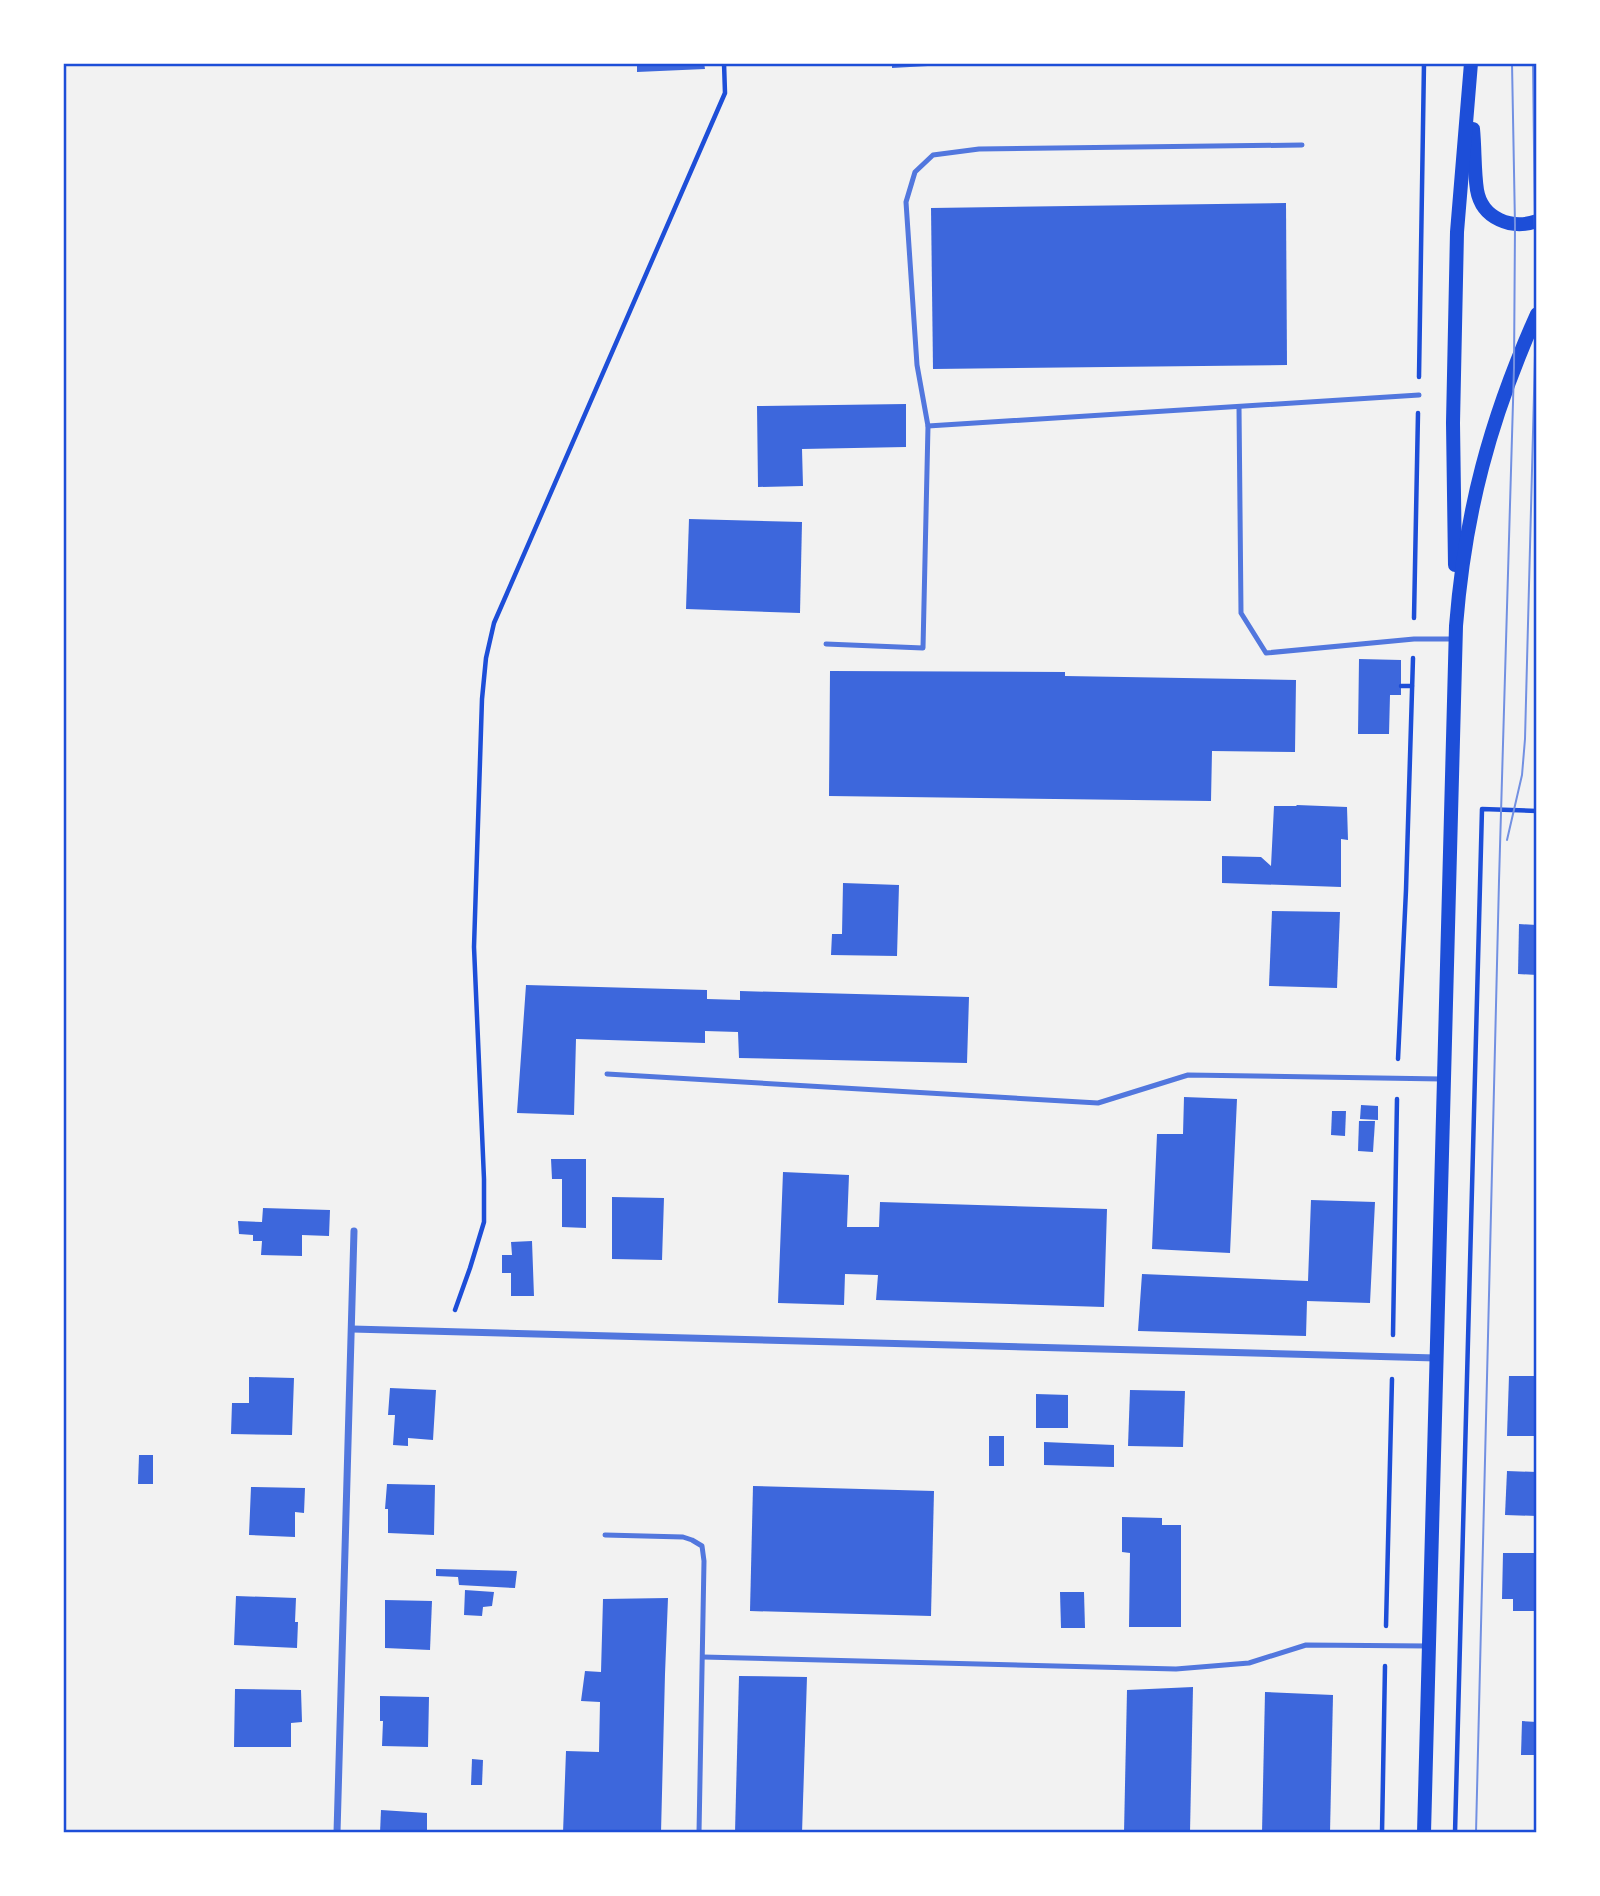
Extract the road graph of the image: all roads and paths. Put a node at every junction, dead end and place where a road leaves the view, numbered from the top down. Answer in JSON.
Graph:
{"nodes":[{"id":1,"x":724,"y":63,"type":"edge"},
{"id":2,"x":1424,"y":63,"type":"edge"},
{"id":3,"x":1471,"y":63,"type":"edge"},
{"id":4,"x":1471,"y":82,"type":"junction"},
{"id":5,"x":1303,"y":145,"type":"dead end"},
{"id":6,"x":1537,"y":220,"type":"edge"},
{"id":7,"x":1537,"y":314,"type":"edge"},
{"id":8,"x":1419,"y":396,"type":"junction"},
{"id":9,"x":1239,"y":407,"type":"junction"},
{"id":10,"x":928,"y":426,"type":"junction"},
{"id":11,"x":1456,"y":633,"type":"junction"},
{"id":12,"x":1414,"y":639,"type":"junction"},
{"id":13,"x":826,"y":644,"type":"dead end"},
{"id":14,"x":1401,"y":686,"type":"dead end"},
{"id":15,"x":1412,"y":686,"type":"junction"},
{"id":16,"x":1537,"y":811,"type":"edge"},
{"id":17,"x":607,"y":1074,"type":"dead end"},
{"id":18,"x":1397,"y":1078,"type":"junction"},
{"id":19,"x":1444,"y":1079,"type":"junction"},
{"id":20,"x":354,"y":1231,"type":"dead end"},
{"id":21,"x":352,"y":1329,"type":"junction"},
{"id":22,"x":447,"y":1331,"type":"junction"},
{"id":23,"x":1393,"y":1357,"type":"junction"},
{"id":24,"x":1437,"y":1358,"type":"junction"},
{"id":25,"x":605,"y":1535,"type":"dead end"},
{"id":26,"x":1385,"y":1646,"type":"junction"},
{"id":27,"x":1430,"y":1646,"type":"junction"},
{"id":28,"x":703,"y":1657,"type":"junction"},
{"id":29,"x":337,"y":1833,"type":"edge"},
{"id":30,"x":699,"y":1833,"type":"edge"},
{"id":31,"x":1382,"y":1833,"type":"edge"},
{"id":32,"x":1424,"y":1833,"type":"edge"},
{"id":33,"x":1455,"y":1833,"type":"edge"}],
"edges":[{"from":1,"to":22,"type":"path"},
{"from":2,"to":8,"type":"path"},
{"from":3,"to":4,"type":"main road"},
{"from":4,"to":6,"type":"main road"},
{"from":4,"to":11,"type":"main road"},
{"from":5,"to":10,"type":"lane"},
{"from":7,"to":11,"type":"main road"},
{"from":8,"to":9,"type":"lane"},
{"from":8,"to":12,"type":"path"},
{"from":9,"to":10,"type":"lane"},
{"from":9,"to":12,"type":"lane"},
{"from":10,"to":13,"type":"lane"},
{"from":11,"to":12,"type":"lane"},
{"from":11,"to":19,"type":"main road"},
{"from":12,"to":15,"type":"path"},
{"from":14,"to":15,"type":"path"},
{"from":15,"to":18,"type":"path"},
{"from":16,"to":33,"type":"path"},
{"from":17,"to":18,"type":"lane"},
{"from":18,"to":19,"type":"lane"},
{"from":18,"to":23,"type":"path"},
{"from":19,"to":24,"type":"main road"},
{"from":20,"to":21,"type":"street"},
{"from":21,"to":22,"type":"street"},
{"from":21,"to":29,"type":"street"},
{"from":22,"to":23,"type":"street"},
{"from":23,"to":24,"type":"street"},
{"from":23,"to":26,"type":"path"},
{"from":24,"to":27,"type":"main road"},
{"from":25,"to":28,"type":"lane"},
{"from":26,"to":27,"type":"lane"},
{"from":26,"to":28,"type":"lane"},
{"from":26,"to":31,"type":"path"},
{"from":27,"to":32,"type":"main road"},
{"from":28,"to":30,"type":"lane"}]}
